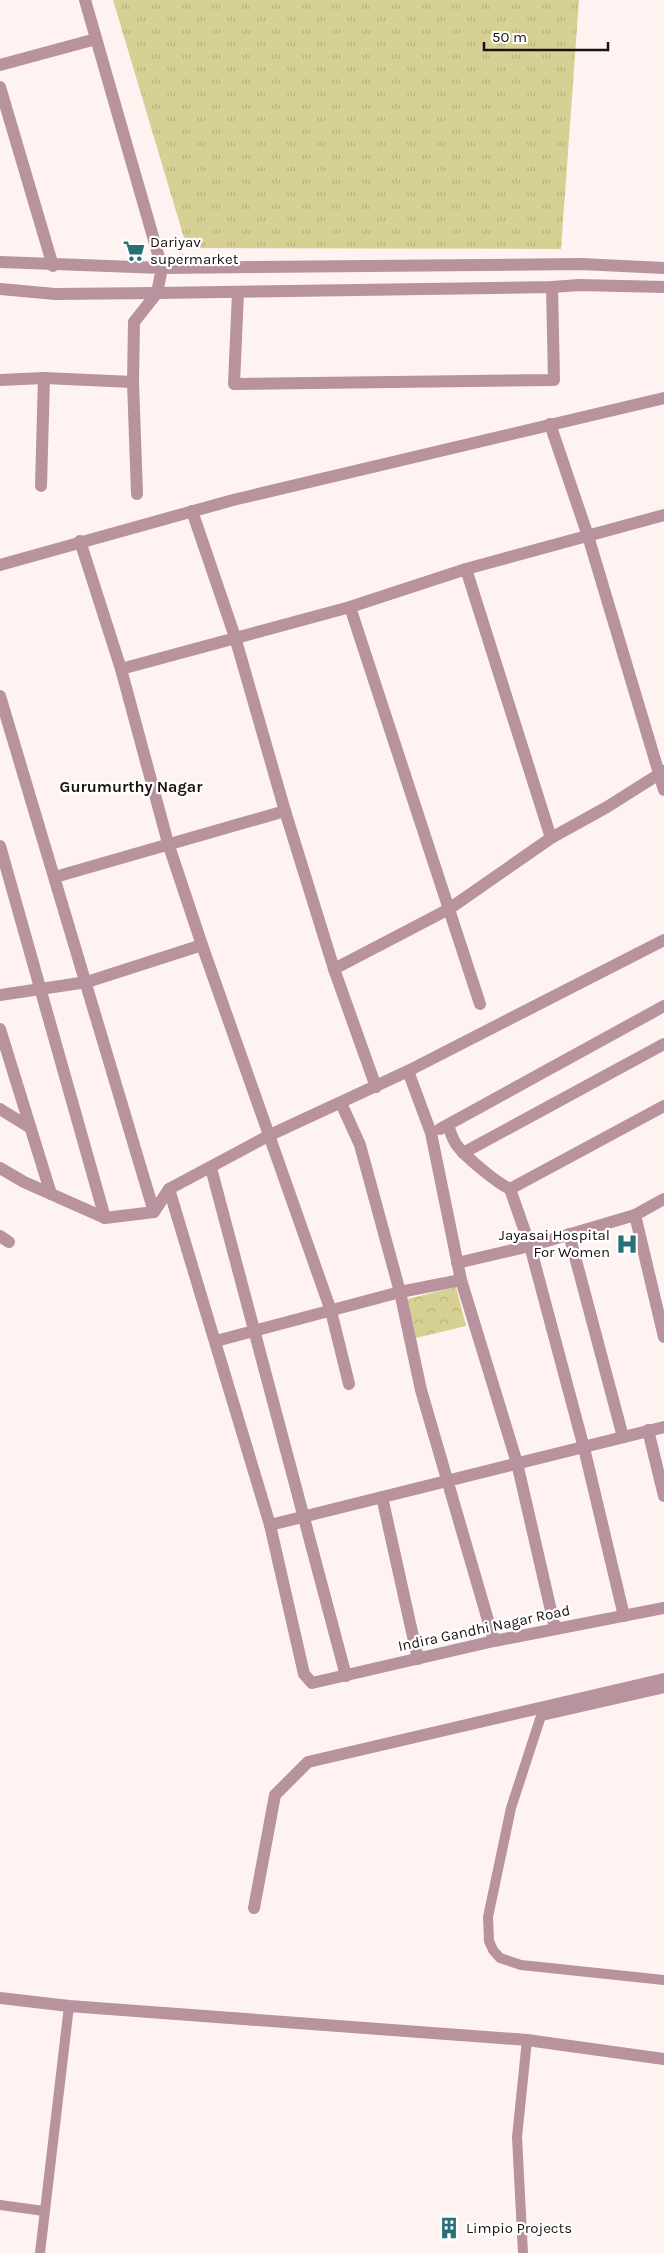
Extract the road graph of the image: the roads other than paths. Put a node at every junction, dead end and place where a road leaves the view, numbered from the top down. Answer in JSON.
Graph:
{"nodes":[{"id":1,"x":85,"y":0,"type":"edge"},
{"id":2,"x":96,"y":39,"type":"junction"},
{"id":3,"x":0,"y":65,"type":"edge"},
{"id":4,"x":0,"y":88,"type":"edge"},
{"id":5,"x":0,"y":262,"type":"edge"},
{"id":6,"x":52,"y":266,"type":"junction"},
{"id":7,"x":162,"y":268,"type":"junction"},
{"id":8,"x":664,"y":268,"type":"edge"},
{"id":9,"x":552,"y":287,"type":"junction"},
{"id":10,"x":664,"y":287,"type":"edge"},
{"id":11,"x":0,"y":289,"type":"edge"},
{"id":12,"x":238,"y":292,"type":"junction"},
{"id":13,"x":158,"y":294,"type":"junction"},
{"id":14,"x":44,"y":378,"type":"junction"},
{"id":15,"x":0,"y":380,"type":"edge"},
{"id":16,"x":133,"y":382,"type":"junction"},
{"id":17,"x":664,"y":398,"type":"edge"},
{"id":18,"x":550,"y":424,"type":"junction"},
{"id":19,"x":41,"y":486,"type":"dead end"},
{"id":20,"x":137,"y":494,"type":"dead end"},
{"id":21,"x":192,"y":511,"type":"junction"},
{"id":22,"x":664,"y":516,"type":"edge"},
{"id":23,"x":588,"y":536,"type":"junction"},
{"id":24,"x":80,"y":541,"type":"junction"},
{"id":25,"x":0,"y":564,"type":"edge"},
{"id":26,"x":466,"y":569,"type":"junction"},
{"id":27,"x":350,"y":606,"type":"junction"},
{"id":28,"x":235,"y":637,"type":"junction"},
{"id":29,"x":122,"y":669,"type":"junction"},
{"id":30,"x":0,"y":696,"type":"edge"},
{"id":31,"x":661,"y":773,"type":"edge"},
{"id":32,"x":664,"y":790,"type":"edge"},
{"id":33,"x":284,"y":811,"type":"junction"},
{"id":34,"x":551,"y":838,"type":"junction"},
{"id":35,"x":168,"y":843,"type":"junction"},
{"id":36,"x":0,"y":846,"type":"edge"},
{"id":37,"x":55,"y":877,"type":"junction"},
{"id":38,"x":449,"y":908,"type":"junction"},
{"id":39,"x":664,"y":940,"type":"edge"},
{"id":40,"x":202,"y":945,"type":"junction"},
{"id":41,"x":334,"y":969,"type":"junction"},
{"id":42,"x":87,"y":982,"type":"junction"},
{"id":43,"x":40,"y":989,"type":"junction"},
{"id":44,"x":0,"y":996,"type":"edge"},
{"id":45,"x":480,"y":1004,"type":"dead end"},
{"id":46,"x":664,"y":1006,"type":"edge"},
{"id":47,"x":0,"y":1029,"type":"edge"},
{"id":48,"x":664,"y":1044,"type":"edge"},
{"id":49,"x":408,"y":1071,"type":"junction"},
{"id":50,"x":376,"y":1087,"type":"junction"},
{"id":51,"x":341,"y":1103,"type":"junction"},
{"id":52,"x":663,"y":1108,"type":"edge"},
{"id":53,"x":0,"y":1109,"type":"edge"},
{"id":54,"x":448,"y":1125,"type":"junction"},
{"id":55,"x":30,"y":1127,"type":"junction"},
{"id":56,"x":431,"y":1133,"type":"junction"},
{"id":57,"x":270,"y":1135,"type":"junction"},
{"id":58,"x":464,"y":1154,"type":"junction"},
{"id":59,"x":0,"y":1168,"type":"edge"},
{"id":60,"x":211,"y":1168,"type":"junction"},
{"id":61,"x":169,"y":1189,"type":"junction"},
{"id":62,"x":510,"y":1189,"type":"junction"},
{"id":63,"x":51,"y":1194,"type":"junction"},
{"id":64,"x":664,"y":1199,"type":"edge"},
{"id":65,"x":154,"y":1212,"type":"junction"},
{"id":66,"x":635,"y":1216,"type":"junction"},
{"id":67,"x":105,"y":1218,"type":"junction"},
{"id":68,"x":568,"y":1234,"type":"junction"},
{"id":69,"x":530,"y":1246,"type":"junction"},
{"id":70,"x":457,"y":1263,"type":"junction"},
{"id":71,"x":461,"y":1280,"type":"junction"},
{"id":72,"x":400,"y":1292,"type":"junction"},
{"id":73,"x":332,"y":1310,"type":"junction"},
{"id":74,"x":254,"y":1331,"type":"junction"},
{"id":75,"x":664,"y":1337,"type":"edge"},
{"id":76,"x":216,"y":1341,"type":"junction"},
{"id":77,"x":349,"y":1384,"type":"dead end"},
{"id":78,"x":664,"y":1427,"type":"edge"},
{"id":79,"x":648,"y":1430,"type":"junction"},
{"id":80,"x":623,"y":1437,"type":"junction"},
{"id":81,"x":584,"y":1448,"type":"junction"},
{"id":82,"x":517,"y":1464,"type":"junction"},
{"id":83,"x":448,"y":1481,"type":"junction"},
{"id":84,"x":664,"y":1496,"type":"edge"},
{"id":85,"x":382,"y":1497,"type":"junction"},
{"id":86,"x":304,"y":1516,"type":"junction"},
{"id":87,"x":270,"y":1524,"type":"junction"},
{"id":88,"x":664,"y":1608,"type":"edge"},
{"id":89,"x":624,"y":1616,"type":"junction"},
{"id":90,"x":555,"y":1628,"type":"junction"},
{"id":91,"x":494,"y":1641,"type":"junction"},
{"id":92,"x":418,"y":1659,"type":"junction"},
{"id":93,"x":346,"y":1676,"type":"junction"},
{"id":94,"x":664,"y":1679,"type":"edge"},
{"id":95,"x":664,"y":1688,"type":"edge"},
{"id":96,"x":254,"y":1908,"type":"dead end"},
{"id":97,"x":664,"y":1980,"type":"edge"},
{"id":98,"x":0,"y":1998,"type":"edge"},
{"id":99,"x":69,"y":2006,"type":"junction"},
{"id":100,"x":527,"y":2040,"type":"junction"},
{"id":101,"x":664,"y":2060,"type":"edge"},
{"id":102,"x":0,"y":2205,"type":"edge"},
{"id":103,"x":44,"y":2211,"type":"junction"},
{"id":104,"x":40,"y":2253,"type":"edge"},
{"id":105,"x":524,"y":2253,"type":"edge"}],
"edges":[{"from":1,"to":2,"type":"street"},
{"from":2,"to":3,"type":"street"},
{"from":2,"to":7,"type":"street"},
{"from":4,"to":6,"type":"street"},
{"from":5,"to":6,"type":"street"},
{"from":6,"to":7,"type":"street"},
{"from":7,"to":8,"type":"street"},
{"from":7,"to":13,"type":"street"},
{"from":9,"to":10,"type":"street"},
{"from":9,"to":12,"type":"street"},
{"from":9,"to":12,"type":"street"},
{"from":11,"to":13,"type":"street"},
{"from":12,"to":13,"type":"street"},
{"from":13,"to":16,"type":"street"},
{"from":14,"to":15,"type":"street"},
{"from":14,"to":16,"type":"street"},
{"from":14,"to":19,"type":"street"},
{"from":16,"to":20,"type":"street"},
{"from":17,"to":18,"type":"street"},
{"from":18,"to":21,"type":"street"},
{"from":18,"to":23,"type":"street"},
{"from":21,"to":24,"type":"street"},
{"from":21,"to":28,"type":"street"},
{"from":22,"to":23,"type":"street"},
{"from":23,"to":26,"type":"street"},
{"from":23,"to":31,"type":"street"},
{"from":24,"to":25,"type":"street"},
{"from":24,"to":29,"type":"street"},
{"from":26,"to":27,"type":"street"},
{"from":26,"to":34,"type":"street"},
{"from":27,"to":28,"type":"street"},
{"from":27,"to":38,"type":"street"},
{"from":28,"to":29,"type":"street"},
{"from":28,"to":33,"type":"street"},
{"from":29,"to":35,"type":"street"},
{"from":30,"to":37,"type":"street"},
{"from":31,"to":32,"type":"street"},
{"from":31,"to":34,"type":"street"},
{"from":33,"to":35,"type":"street"},
{"from":33,"to":41,"type":"street"},
{"from":34,"to":38,"type":"street"},
{"from":35,"to":37,"type":"street"},
{"from":35,"to":40,"type":"street"},
{"from":36,"to":43,"type":"street"},
{"from":37,"to":42,"type":"street"},
{"from":38,"to":41,"type":"street"},
{"from":38,"to":45,"type":"street"},
{"from":39,"to":49,"type":"street"},
{"from":40,"to":42,"type":"street"},
{"from":40,"to":57,"type":"street"},
{"from":41,"to":50,"type":"street"},
{"from":42,"to":43,"type":"street"},
{"from":42,"to":65,"type":"street"},
{"from":43,"to":44,"type":"street"},
{"from":43,"to":67,"type":"street"},
{"from":46,"to":54,"type":"street"},
{"from":47,"to":55,"type":"street"},
{"from":48,"to":58,"type":"street"},
{"from":49,"to":50,"type":"street"},
{"from":49,"to":56,"type":"street"},
{"from":50,"to":51,"type":"street"},
{"from":51,"to":57,"type":"street"},
{"from":51,"to":72,"type":"street"},
{"from":52,"to":62,"type":"street"},
{"from":53,"to":55,"type":"street"},
{"from":54,"to":56,"type":"street"},
{"from":54,"to":58,"type":"street"},
{"from":55,"to":63,"type":"street"},
{"from":56,"to":70,"type":"street"},
{"from":57,"to":60,"type":"street"},
{"from":57,"to":73,"type":"street"},
{"from":58,"to":62,"type":"street"},
{"from":59,"to":63,"type":"street"},
{"from":60,"to":61,"type":"street"},
{"from":60,"to":74,"type":"street"},
{"from":61,"to":65,"type":"street"},
{"from":61,"to":76,"type":"street"},
{"from":62,"to":69,"type":"street"},
{"from":63,"to":67,"type":"street"},
{"from":64,"to":66,"type":"street"},
{"from":65,"to":67,"type":"street"},
{"from":66,"to":68,"type":"street"},
{"from":66,"to":75,"type":"street"},
{"from":68,"to":69,"type":"street"},
{"from":68,"to":80,"type":"street"},
{"from":69,"to":70,"type":"street"},
{"from":69,"to":81,"type":"street"},
{"from":70,"to":71,"type":"street"},
{"from":71,"to":72,"type":"street"},
{"from":71,"to":82,"type":"street"},
{"from":72,"to":73,"type":"street"},
{"from":72,"to":83,"type":"street"},
{"from":73,"to":74,"type":"street"},
{"from":73,"to":77,"type":"street"},
{"from":74,"to":76,"type":"street"},
{"from":74,"to":86,"type":"street"},
{"from":76,"to":87,"type":"street"},
{"from":78,"to":79,"type":"street"},
{"from":79,"to":80,"type":"street"},
{"from":79,"to":84,"type":"street"},
{"from":80,"to":81,"type":"street"},
{"from":81,"to":82,"type":"street"},
{"from":81,"to":89,"type":"street"},
{"from":82,"to":83,"type":"street"},
{"from":82,"to":90,"type":"street"},
{"from":83,"to":85,"type":"street"},
{"from":83,"to":91,"type":"street"},
{"from":85,"to":86,"type":"street"},
{"from":85,"to":92,"type":"street"},
{"from":86,"to":87,"type":"street"},
{"from":86,"to":93,"type":"street"},
{"from":87,"to":93,"type":"street","name":"Indira Gandhi Nagar Road"},
{"from":88,"to":89,"type":"street","name":"Indira Gandhi Nagar Road"},
{"from":89,"to":90,"type":"street","name":"Indira Gandhi Nagar Road"},
{"from":90,"to":91,"type":"street","name":"Indira Gandhi Nagar Road"},
{"from":91,"to":92,"type":"street","name":"Indira Gandhi Nagar Road"},
{"from":92,"to":93,"type":"street","name":"Indira Gandhi Nagar Road"},
{"from":94,"to":96,"type":"street"},
{"from":95,"to":97,"type":"lane"},
{"from":98,"to":99,"type":"street"},
{"from":99,"to":100,"type":"street"},
{"from":99,"to":103,"type":"lane"},
{"from":100,"to":101,"type":"street"},
{"from":100,"to":105,"type":"lane"},
{"from":102,"to":103,"type":"lane"},
{"from":103,"to":104,"type":"lane"}]}
